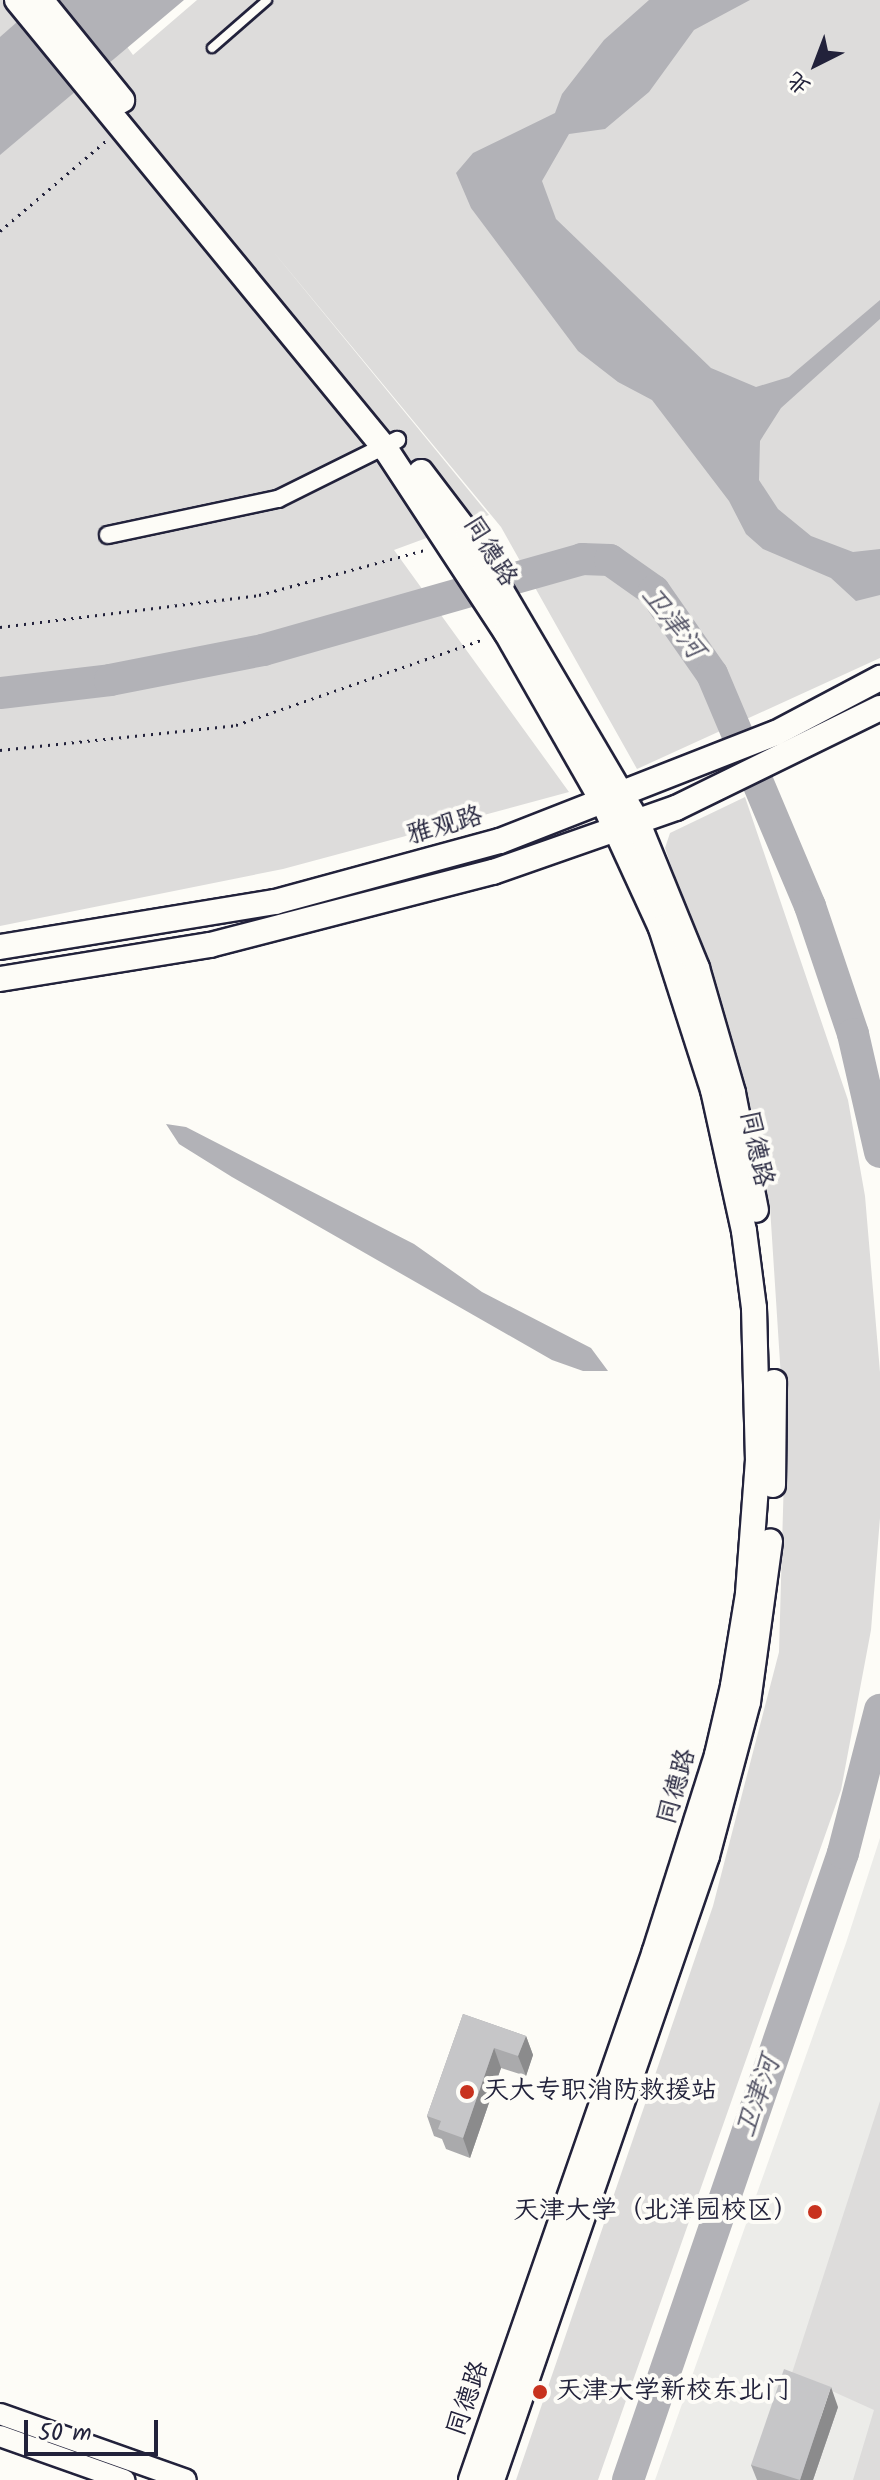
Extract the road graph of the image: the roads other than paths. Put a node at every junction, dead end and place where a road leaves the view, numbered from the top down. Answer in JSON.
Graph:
{"nodes":[{"id":1,"x":17,"y":0,"type":"edge"},
{"id":2,"x":41,"y":0,"type":"edge"},
{"id":3,"x":267,"y":0,"type":"edge"},
{"id":4,"x":212,"y":48,"type":"dead end"},
{"id":5,"x":105,"y":92,"type":"junction"},
{"id":6,"x":390,"y":443,"type":"junction"},
{"id":7,"x":108,"y":535,"type":"dead end"},
{"id":8,"x":880,"y":678,"type":"edge"},
{"id":9,"x":880,"y":708,"type":"edge"},
{"id":10,"x":614,"y":799,"type":"junction"},
{"id":11,"x":627,"y":825,"type":"junction"},
{"id":12,"x":0,"y":947,"type":"edge"},
{"id":13,"x":0,"y":979,"type":"edge"},
{"id":14,"x":0,"y":2414,"type":"edge"},
{"id":15,"x":0,"y":2436,"type":"edge"},
{"id":16,"x":124,"y":2480,"type":"edge"},
{"id":17,"x":186,"y":2480,"type":"edge"},
{"id":18,"x":471,"y":2480,"type":"edge"},
{"id":19,"x":492,"y":2480,"type":"edge"}],
"edges":[{"from":1,"to":5,"type":"main road","name":"同德路"},
{"from":2,"to":5,"type":"main road","name":"同德路"},
{"from":3,"to":4,"type":"lane"},
{"from":5,"to":6,"type":"main road","name":"同德路"},
{"from":5,"to":6,"type":"main road","name":"同德路"},
{"from":6,"to":7,"type":"street"},
{"from":6,"to":10,"type":"main road","name":"同德路"},
{"from":8,"to":10,"type":"main road","name":"雅观路"},
{"from":9,"to":11,"type":"main road"},
{"from":10,"to":11,"type":"main road","name":"同德路"},
{"from":10,"to":12,"type":"main road","name":"雅观路"},
{"from":11,"to":13,"type":"main road"},
{"from":11,"to":18,"type":"main road","name":"同德路"},
{"from":11,"to":19,"type":"main road","name":"同德路"},
{"from":14,"to":17,"type":"street"},
{"from":15,"to":16,"type":"street"}]}
